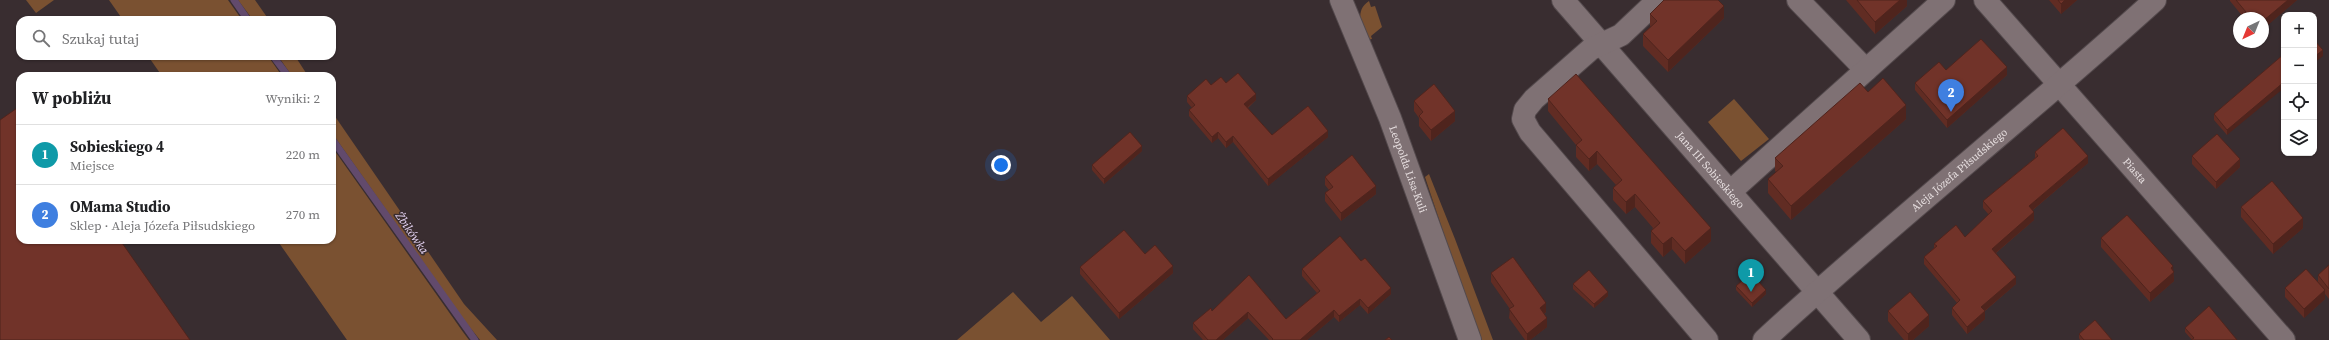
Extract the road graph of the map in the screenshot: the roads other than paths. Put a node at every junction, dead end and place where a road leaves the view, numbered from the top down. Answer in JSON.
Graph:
{"nodes":[{"id":1,"x":1341,"y":0,"type":"edge"},
{"id":2,"x":1563,"y":0,"type":"edge"},
{"id":3,"x":1658,"y":0,"type":"edge"},
{"id":4,"x":1798,"y":0,"type":"edge"},
{"id":5,"x":1944,"y":0,"type":"edge"},
{"id":6,"x":1985,"y":0,"type":"edge"},
{"id":7,"x":2155,"y":0,"type":"edge"},
{"id":8,"x":1602,"y":45,"type":"junction"},
{"id":9,"x":1866,"y":70,"type":"junction"},
{"id":10,"x":2060,"y":86,"type":"junction"},
{"id":11,"x":1731,"y":191,"type":"junction"},
{"id":12,"x":1817,"y":291,"type":"junction"},
{"id":13,"x":1470,"y":340,"type":"edge"},
{"id":14,"x":1707,"y":340,"type":"edge"},
{"id":15,"x":1764,"y":340,"type":"edge"},
{"id":16,"x":1859,"y":340,"type":"edge"},
{"id":17,"x":2284,"y":340,"type":"edge"}],
"edges":[{"from":1,"to":13,"type":"street","name":"Leopolda Lisa-Kuli"},
{"from":2,"to":8,"type":"street","name":"Jana III Sobieskiego"},
{"from":3,"to":8,"type":"street"},
{"from":4,"to":9,"type":"street"},
{"from":5,"to":9,"type":"street"},
{"from":6,"to":10,"type":"street","name":"Piasta"},
{"from":7,"to":10,"type":"street","name":"Aleja Józefa Piłsudskiego"},
{"from":8,"to":11,"type":"street","name":"Jana III Sobieskiego"},
{"from":8,"to":14,"type":"street"},
{"from":9,"to":11,"type":"street"},
{"from":10,"to":12,"type":"street","name":"Aleja Józefa Piłsudskiego"},
{"from":10,"to":17,"type":"street","name":"Piasta"},
{"from":11,"to":12,"type":"street","name":"Jana III Sobieskiego"},
{"from":12,"to":15,"type":"street","name":"Aleja Józefa Piłsudskiego"},
{"from":12,"to":16,"type":"street","name":"Jana III Sobieskiego"}]}
